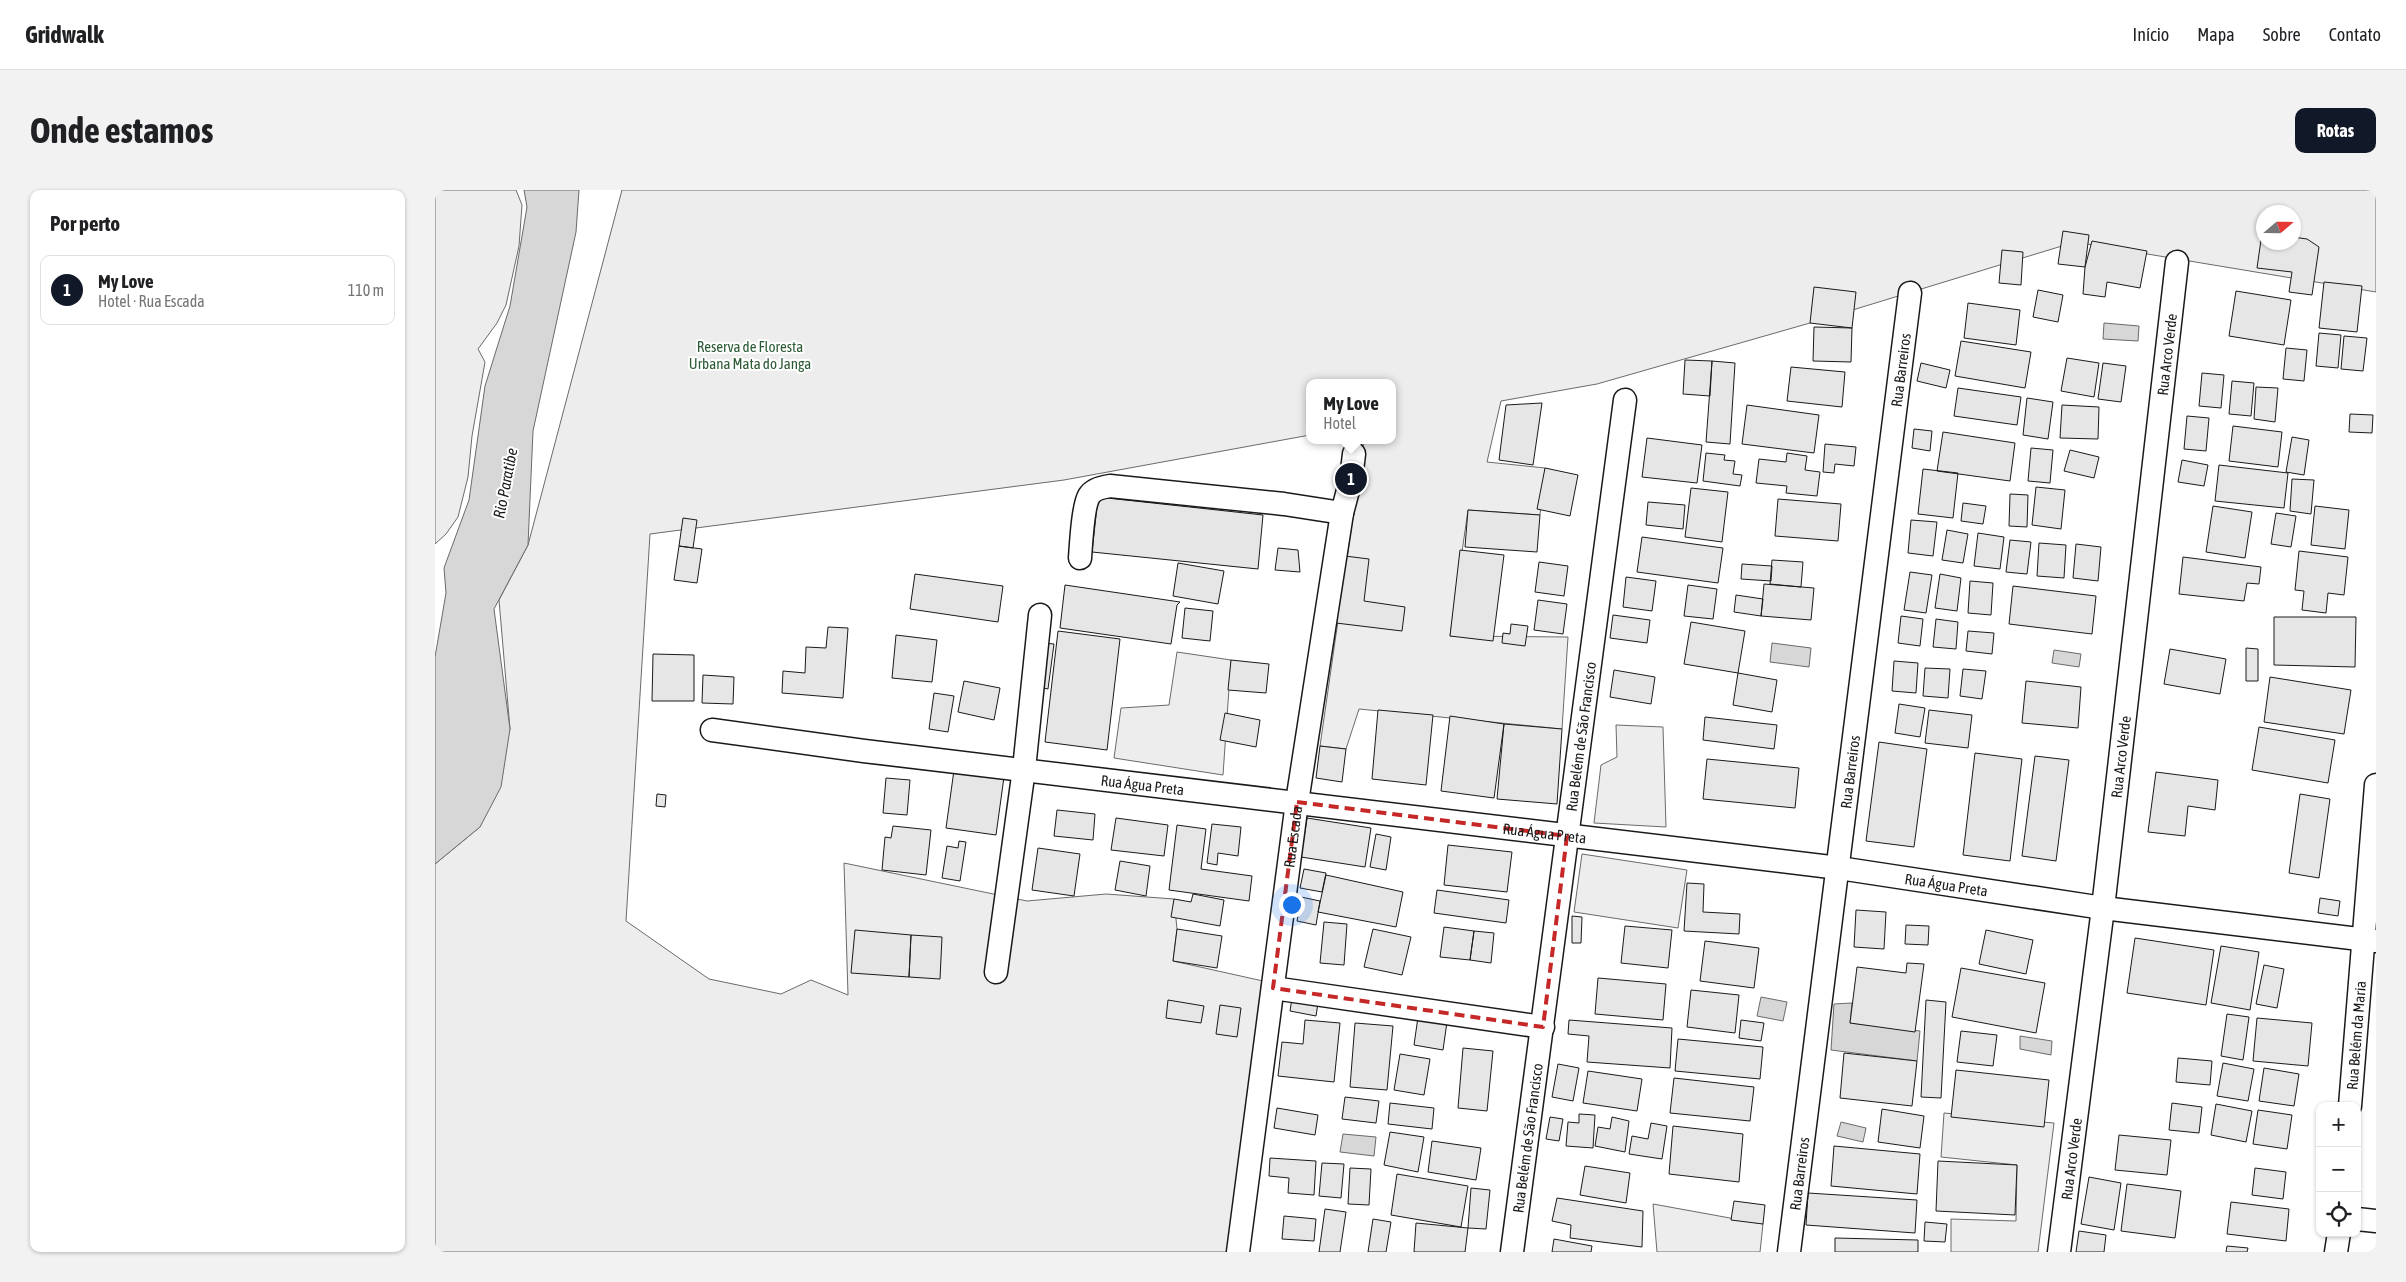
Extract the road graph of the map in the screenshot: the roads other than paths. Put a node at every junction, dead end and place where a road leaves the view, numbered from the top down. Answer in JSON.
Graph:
{"nodes":[{"id":1,"x":2177,"y":262,"type":"dead end"},
{"id":2,"x":1910,"y":293,"type":"dead end"},
{"id":3,"x":1625,"y":400,"type":"dead end"},
{"id":4,"x":1354,"y":454,"type":"dead end"},
{"id":5,"x":1342,"y":513,"type":"junction"},
{"id":6,"x":1080,"y":558,"type":"dead end"},
{"id":7,"x":1040,"y":615,"type":"dead end"},
{"id":8,"x":711,"y":730,"type":"dead end"},
{"id":9,"x":1024,"y":769,"type":"junction"},
{"id":10,"x":2376,"y":785,"type":"edge"},
{"id":11,"x":1297,"y":802,"type":"junction"},
{"id":12,"x":1567,"y":836,"type":"junction"},
{"id":13,"x":1839,"y":868,"type":"junction"},
{"id":14,"x":2103,"y":908,"type":"junction"},
{"id":15,"x":2370,"y":940,"type":"edge"},
{"id":16,"x":996,"y":972,"type":"dead end"},
{"id":17,"x":1273,"y":988,"type":"junction"},
{"id":18,"x":1543,"y":1027,"type":"junction"},
{"id":19,"x":2350,"y":1102,"type":"edge"},
{"id":20,"x":2361,"y":1220,"type":"edge"},
{"id":21,"x":2376,"y":1222,"type":"edge"},
{"id":22,"x":2338,"y":1237,"type":"edge"},
{"id":23,"x":1238,"y":1252,"type":"edge"},
{"id":24,"x":1511,"y":1252,"type":"edge"},
{"id":25,"x":1789,"y":1252,"type":"edge"},
{"id":26,"x":2059,"y":1252,"type":"edge"},
{"id":27,"x":2336,"y":1252,"type":"edge"}],
"edges":[{"from":1,"to":14,"type":"street","name":"Rua Arco Verde"},
{"from":2,"to":13,"type":"street","name":"Rua Barreiros"},
{"from":3,"to":12,"type":"street","name":"Rua Belém de São Francisco"},
{"from":4,"to":5,"type":"street","name":"Rua Escada"},
{"from":5,"to":6,"type":"street"},
{"from":5,"to":11,"type":"street","name":"Rua Escada"},
{"from":7,"to":9,"type":"street"},
{"from":8,"to":9,"type":"street","name":"Rua Água Preta"},
{"from":9,"to":11,"type":"street","name":"Rua Água Preta"},
{"from":9,"to":16,"type":"street"},
{"from":10,"to":15,"type":"street","name":"Rua Belém da Maria"},
{"from":11,"to":12,"type":"street","name":"Rua Água Preta"},
{"from":11,"to":17,"type":"street","name":"Rua Escada"},
{"from":12,"to":13,"type":"street","name":"Rua Água Preta"},
{"from":12,"to":18,"type":"street","name":"Rua Belém de São Francisco"},
{"from":13,"to":14,"type":"street","name":"Rua Água Preta"},
{"from":13,"to":25,"type":"street","name":"Rua Barreiros"},
{"from":14,"to":15,"type":"street","name":"Rua Água Preta"},
{"from":14,"to":26,"type":"street","name":"Rua Arco Verde"},
{"from":15,"to":19,"type":"street","name":"Rua Belém da Maria"},
{"from":17,"to":18,"type":"street"},
{"from":17,"to":23,"type":"street","name":"Rua Escada"},
{"from":18,"to":24,"type":"street","name":"Rua Belém de São Francisco"},
{"from":20,"to":21,"type":"street"},
{"from":22,"to":27,"type":"street"}]}
